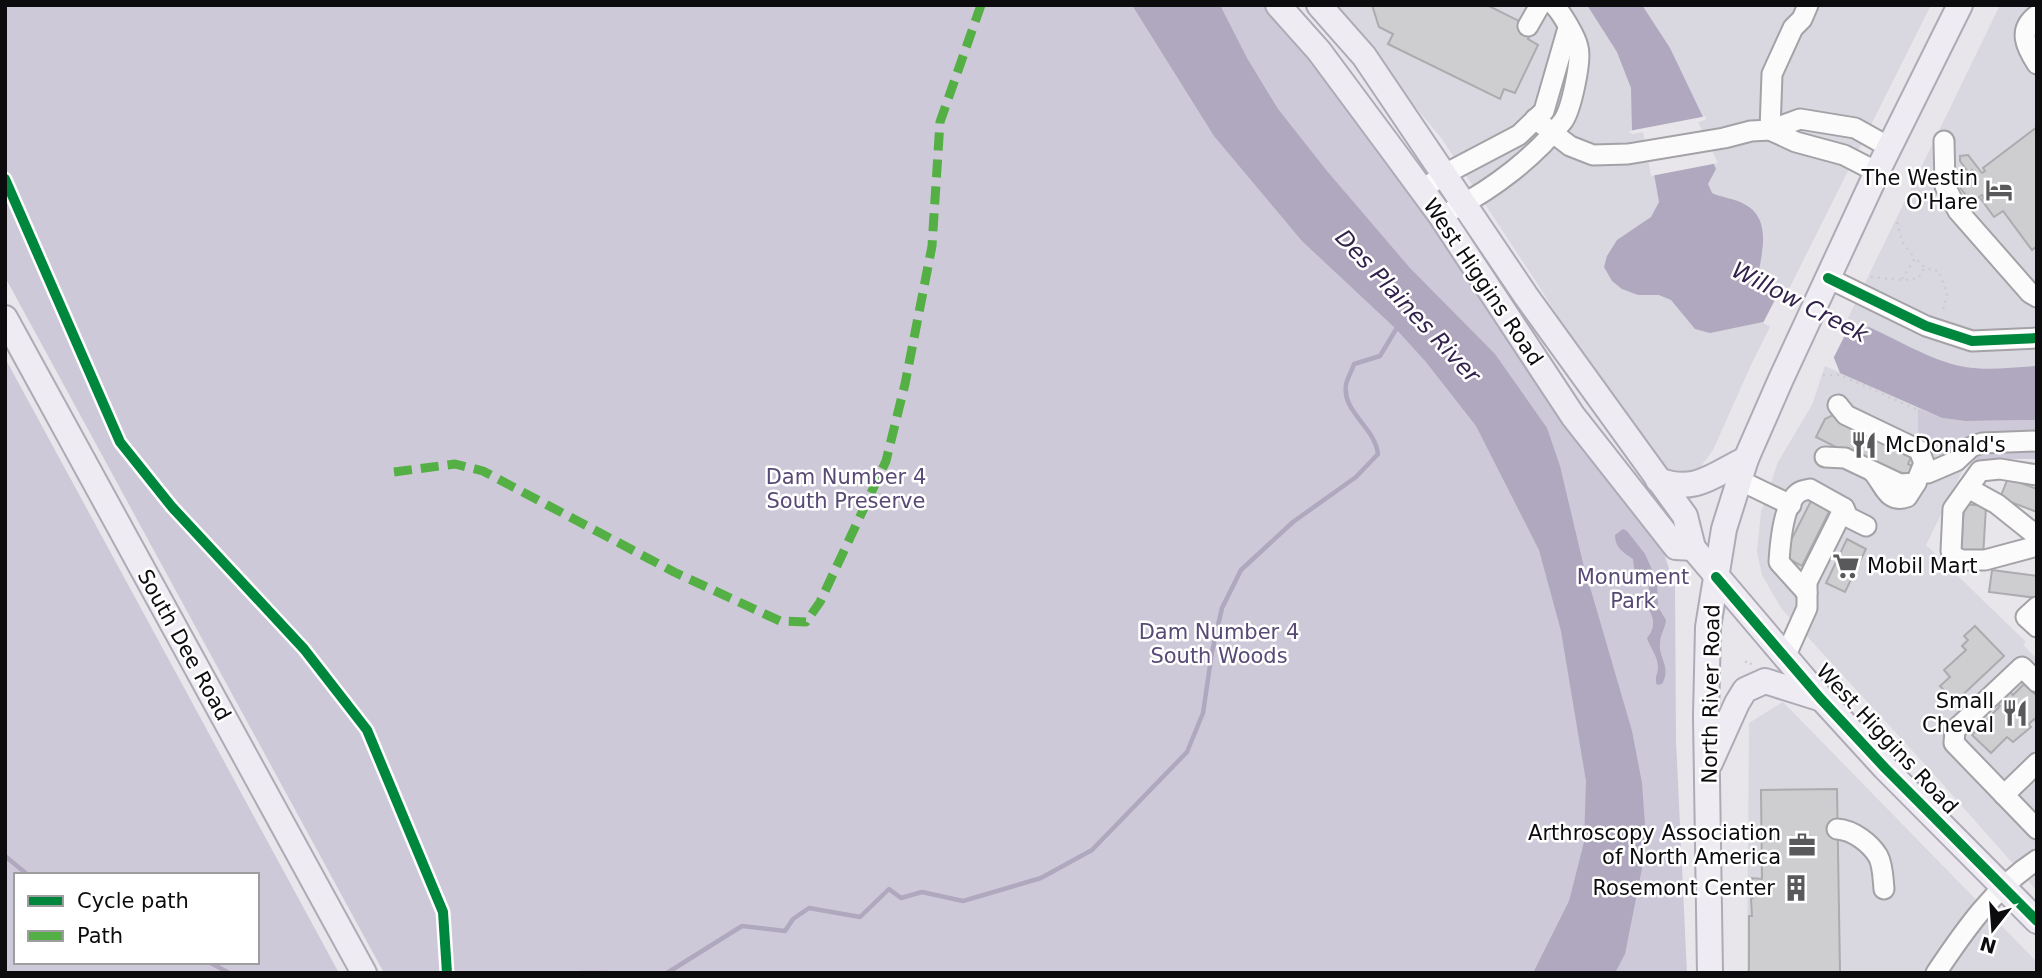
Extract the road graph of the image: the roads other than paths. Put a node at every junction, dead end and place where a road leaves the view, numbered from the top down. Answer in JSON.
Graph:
{"nodes":[{"id":1,"x":1278,"y":5,"type":"edge"},
{"id":2,"x":1319,"y":5,"type":"edge"},
{"id":3,"x":1540,"y":5,"type":"edge"},
{"id":4,"x":1554,"y":5,"type":"edge"},
{"id":5,"x":1798,"y":5,"type":"edge"},
{"id":6,"x":1808,"y":5,"type":"edge"},
{"id":7,"x":1960,"y":5,"type":"edge"},
{"id":8,"x":2037,"y":15,"type":"edge"},
{"id":9,"x":1528,"y":26,"type":"dead end"},
{"id":10,"x":1568,"y":28,"type":"junction"},
{"id":11,"x":1793,"y":28,"type":"junction"},
{"id":12,"x":2037,"y":64,"type":"edge"},
{"id":13,"x":1535,"y":119,"type":"junction"},
{"id":14,"x":1770,"y":130,"type":"junction"},
{"id":15,"x":1552,"y":132,"type":"junction"},
{"id":16,"x":1944,"y":141,"type":"dead end"},
{"id":17,"x":1889,"y":148,"type":"junction"},
{"id":18,"x":1877,"y":172,"type":"junction"},
{"id":19,"x":1443,"y":175,"type":"junction"},
{"id":20,"x":1422,"y":190,"type":"junction"},
{"id":21,"x":1464,"y":204,"type":"junction"},
{"id":22,"x":1441,"y":216,"type":"junction"},
{"id":23,"x":1828,"y":278,"type":"junction"},
{"id":24,"x":2037,"y":297,"type":"edge"},
{"id":25,"x":5,"y":318,"type":"edge"},
{"id":26,"x":2037,"y":338,"type":"edge"},
{"id":27,"x":1838,"y":405,"type":"dead end"},
{"id":28,"x":2037,"y":442,"type":"edge"},
{"id":29,"x":1825,"y":457,"type":"dead end"},
{"id":30,"x":1743,"y":469,"type":"junction"},
{"id":31,"x":2037,"y":475,"type":"edge"},
{"id":32,"x":1922,"y":478,"type":"junction"},
{"id":33,"x":1658,"y":480,"type":"junction"},
{"id":34,"x":1968,"y":488,"type":"junction"},
{"id":35,"x":1791,"y":505,"type":"junction"},
{"id":36,"x":1844,"y":508,"type":"junction"},
{"id":37,"x":1866,"y":526,"type":"dead end"},
{"id":38,"x":2037,"y":536,"type":"edge"},
{"id":39,"x":2037,"y":546,"type":"edge"},
{"id":40,"x":1693,"y":548,"type":"junction"},
{"id":41,"x":1716,"y":577,"type":"junction"},
{"id":42,"x":1807,"y":593,"type":"junction"},
{"id":43,"x":2037,"y":607,"type":"edge"},
{"id":44,"x":2037,"y":627,"type":"edge"},
{"id":45,"x":1785,"y":657,"type":"junction"},
{"id":46,"x":2037,"y":682,"type":"edge"},
{"id":47,"x":1820,"y":698,"type":"junction"},
{"id":48,"x":2037,"y":762,"type":"edge"},
{"id":49,"x":1707,"y":770,"type":"junction"},
{"id":50,"x":2004,"y":795,"type":"junction"},
{"id":51,"x":2034,"y":820,"type":"edge"},
{"id":52,"x":1837,"y":829,"type":"dead end"},
{"id":53,"x":2037,"y":860,"type":"edge"},
{"id":54,"x":2003,"y":887,"type":"junction"},
{"id":55,"x":1884,"y":889,"type":"dead end"},
{"id":56,"x":2037,"y":921,"type":"edge"},
{"id":57,"x":363,"y":973,"type":"edge"},
{"id":58,"x":1710,"y":973,"type":"edge"},
{"id":59,"x":1936,"y":973,"type":"edge"}],
"edges":[{"from":1,"to":20,"type":"main road","name":"West Higgins Road"},
{"from":2,"to":19,"type":"main road","name":"West Higgins Road"},
{"from":3,"to":9,"type":"street"},
{"from":4,"to":10,"type":"street"},
{"from":5,"to":11,"type":"street"},
{"from":6,"to":11,"type":"street"},
{"from":7,"to":17,"type":"main road","name":"North River Road"},
{"from":8,"to":12,"type":"street"},
{"from":10,"to":13,"type":"street"},
{"from":10,"to":15,"type":"street"},
{"from":11,"to":14,"type":"street"},
{"from":13,"to":15,"type":"street"},
{"from":13,"to":19,"type":"street"},
{"from":14,"to":15,"type":"street"},
{"from":14,"to":17,"type":"street"},
{"from":14,"to":18,"type":"street"},
{"from":15,"to":21,"type":"street"},
{"from":16,"to":24,"type":"street"},
{"from":17,"to":18,"type":"main road","name":"North River Road"},
{"from":18,"to":23,"type":"main road","name":"North River Road"},
{"from":19,"to":20,"type":"street"},
{"from":19,"to":21,"type":"main road","name":"West Higgins Road"},
{"from":20,"to":22,"type":"main road","name":"West Higgins Road"},
{"from":21,"to":22,"type":"street"},
{"from":21,"to":33,"type":"main road","name":"West Higgins Road"},
{"from":22,"to":40,"type":"main road","name":"West Higgins Road"},
{"from":23,"to":26,"type":"street"},
{"from":23,"to":30,"type":"main road","name":"North River Road"},
{"from":25,"to":57,"type":"main road","name":"South Dee Road"},
{"from":27,"to":32,"type":"street"},
{"from":28,"to":32,"type":"street"},
{"from":29,"to":32,"type":"street"},
{"from":30,"to":33,"type":"main road"},
{"from":30,"to":35,"type":"street"},
{"from":30,"to":41,"type":"main road","name":"North River Road"},
{"from":31,"to":34,"type":"street"},
{"from":33,"to":40,"type":"main road","name":"West Higgins Road"},
{"from":34,"to":38,"type":"street"},
{"from":34,"to":39,"type":"street"},
{"from":35,"to":36,"type":"street"},
{"from":35,"to":42,"type":"street"},
{"from":36,"to":37,"type":"street"},
{"from":36,"to":42,"type":"street"},
{"from":40,"to":41,"type":"main road","name":"West Higgins Road"},
{"from":41,"to":45,"type":"main road","name":"West Higgins Road"},
{"from":41,"to":49,"type":"main road","name":"North River Road"},
{"from":42,"to":45,"type":"street"},
{"from":43,"to":44,"type":"street"},
{"from":45,"to":47,"type":"main road","name":"West Higgins Road"},
{"from":46,"to":50,"type":"street"},
{"from":47,"to":49,"type":"main road"},
{"from":47,"to":54,"type":"main road","name":"West Higgins Road"},
{"from":48,"to":50,"type":"street"},
{"from":49,"to":58,"type":"main road","name":"North River Road"},
{"from":50,"to":51,"type":"street"},
{"from":52,"to":55,"type":"street"},
{"from":53,"to":54,"type":"street"},
{"from":54,"to":56,"type":"main road","name":"West Higgins Road"},
{"from":54,"to":59,"type":"street"}]}
